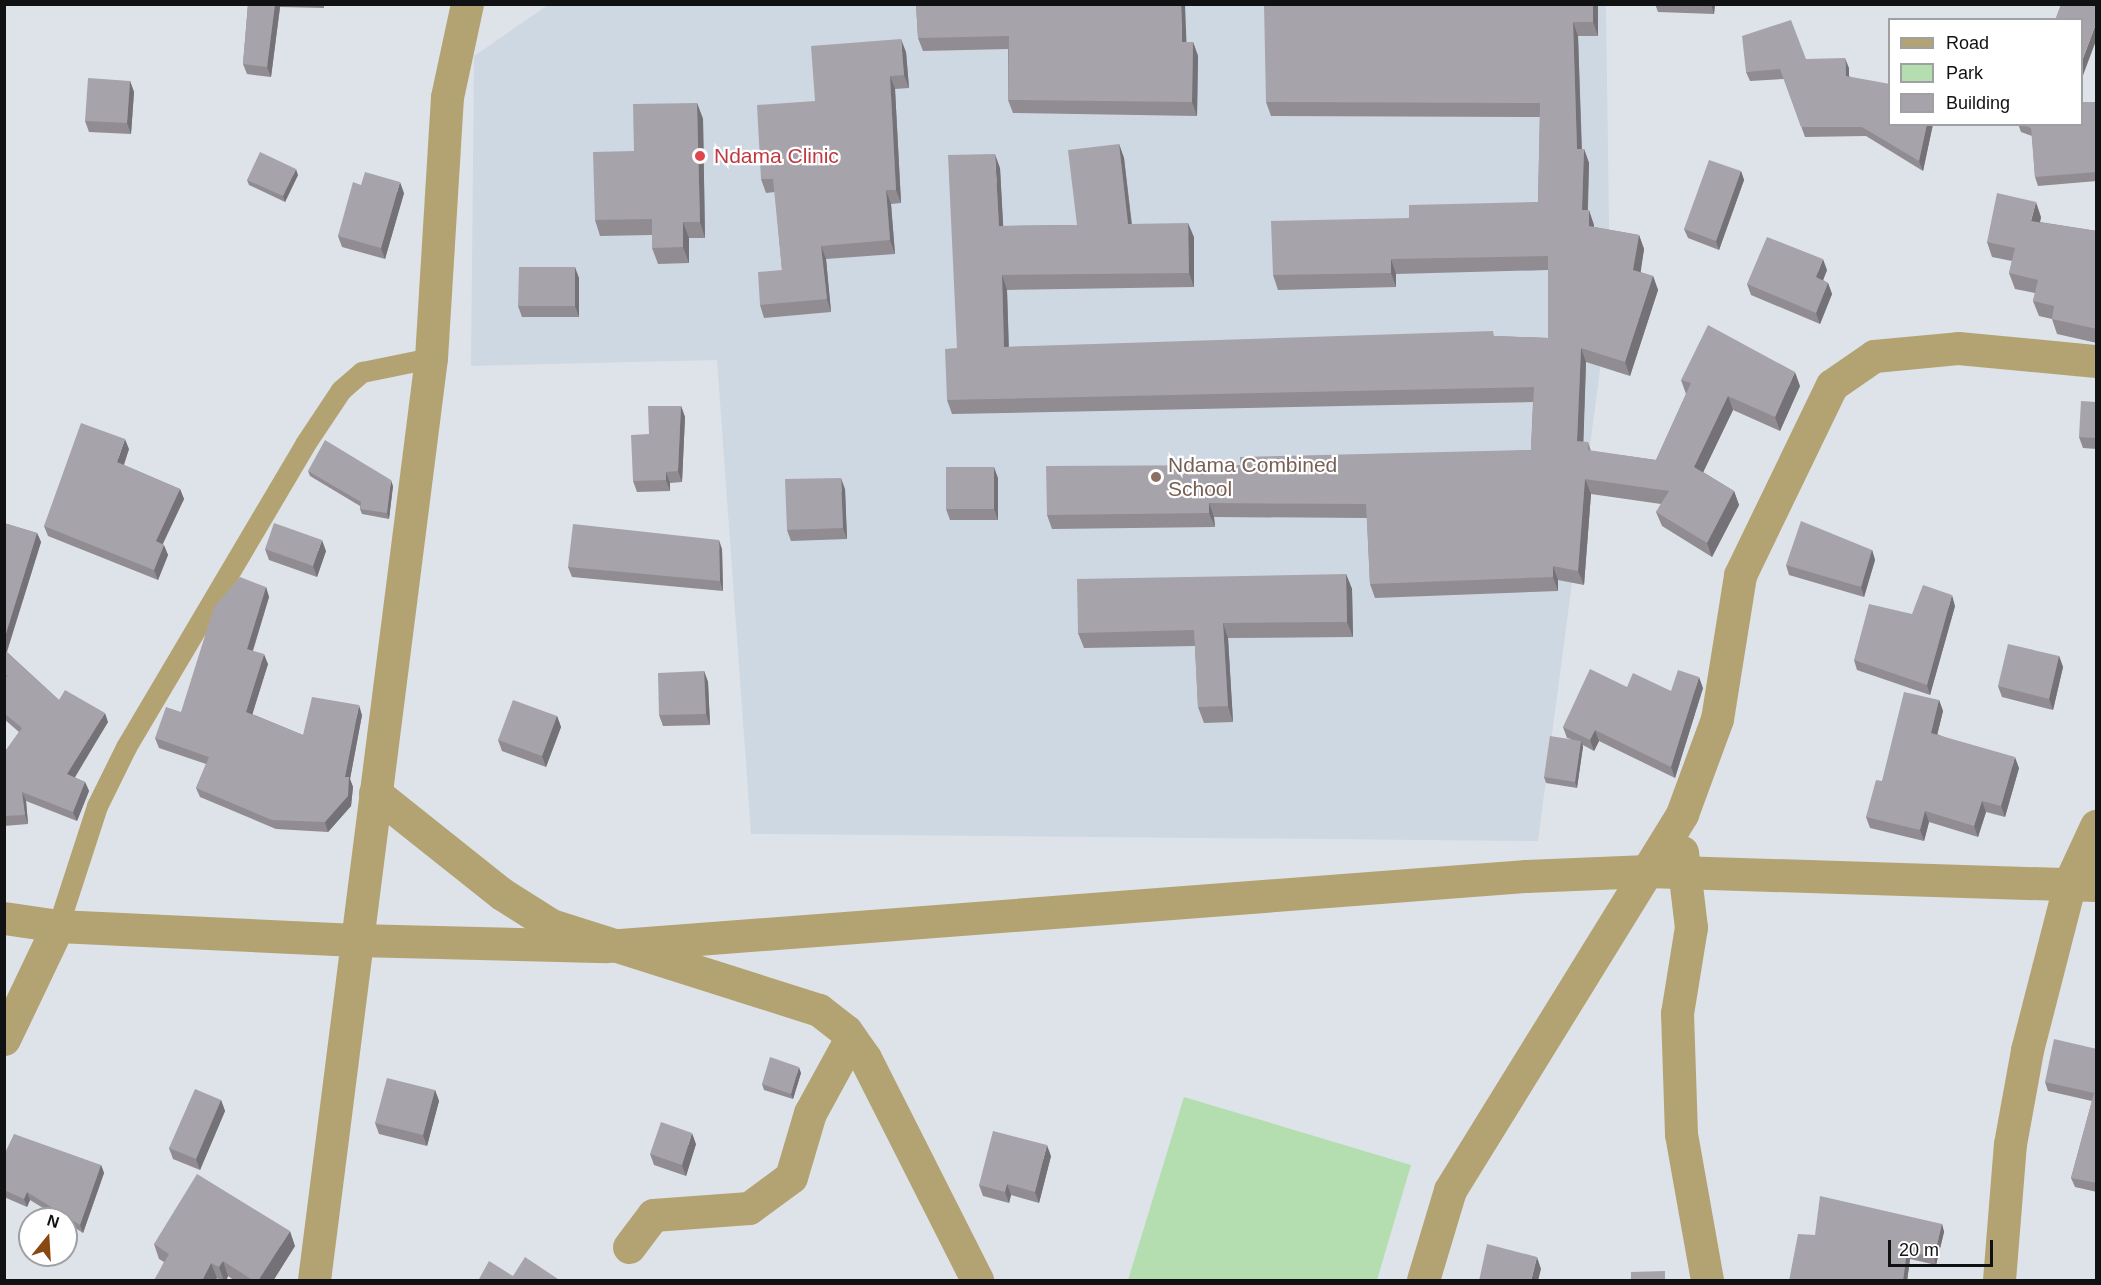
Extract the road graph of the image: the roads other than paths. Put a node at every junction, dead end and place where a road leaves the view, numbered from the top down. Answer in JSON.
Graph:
{"nodes":[{"id":1,"x":467,"y":4,"type":"edge"},
{"id":2,"x":431,"y":358,"type":"junction"},
{"id":3,"x":2097,"y":361,"type":"edge"},
{"id":4,"x":375,"y":793,"type":"junction"},
{"id":5,"x":1682,"y":814,"type":"junction"},
{"id":6,"x":2097,"y":826,"type":"edge"},
{"id":7,"x":1647,"y":871,"type":"junction"},
{"id":8,"x":1684,"y":874,"type":"junction"},
{"id":9,"x":2083,"y":883,"type":"edge"},
{"id":10,"x":4,"y":918,"type":"edge"},
{"id":11,"x":58,"y":926,"type":"junction"},
{"id":12,"x":356,"y":940,"type":"junction"},
{"id":13,"x":607,"y":946,"type":"junction"},
{"id":14,"x":851,"y":1038,"type":"junction"},
{"id":15,"x":4,"y":1039,"type":"edge"},
{"id":16,"x":629,"y":1247,"type":"dead end"},
{"id":17,"x":314,"y":1281,"type":"edge"},
{"id":18,"x":977,"y":1281,"type":"edge"},
{"id":19,"x":1423,"y":1281,"type":"edge"},
{"id":20,"x":1707,"y":1281,"type":"edge"},
{"id":21,"x":1999,"y":1281,"type":"edge"}],
"edges":[{"from":1,"to":2,"type":"street"},
{"from":2,"to":4,"type":"street"},
{"from":2,"to":11,"type":"lane"},
{"from":3,"to":5,"type":"street"},
{"from":4,"to":12,"type":"street"},
{"from":4,"to":13,"type":"street"},
{"from":5,"to":7,"type":"street"},
{"from":5,"to":8,"type":"street"},
{"from":6,"to":9,"type":"street"},
{"from":7,"to":8,"type":"street"},
{"from":7,"to":13,"type":"street"},
{"from":7,"to":19,"type":"street"},
{"from":8,"to":9,"type":"street"},
{"from":8,"to":20,"type":"street"},
{"from":9,"to":21,"type":"street"},
{"from":10,"to":11,"type":"street"},
{"from":11,"to":12,"type":"street"},
{"from":11,"to":15,"type":"street"},
{"from":12,"to":13,"type":"street"},
{"from":12,"to":17,"type":"street"},
{"from":13,"to":14,"type":"street"},
{"from":14,"to":16,"type":"street"},
{"from":14,"to":18,"type":"street"}]}
